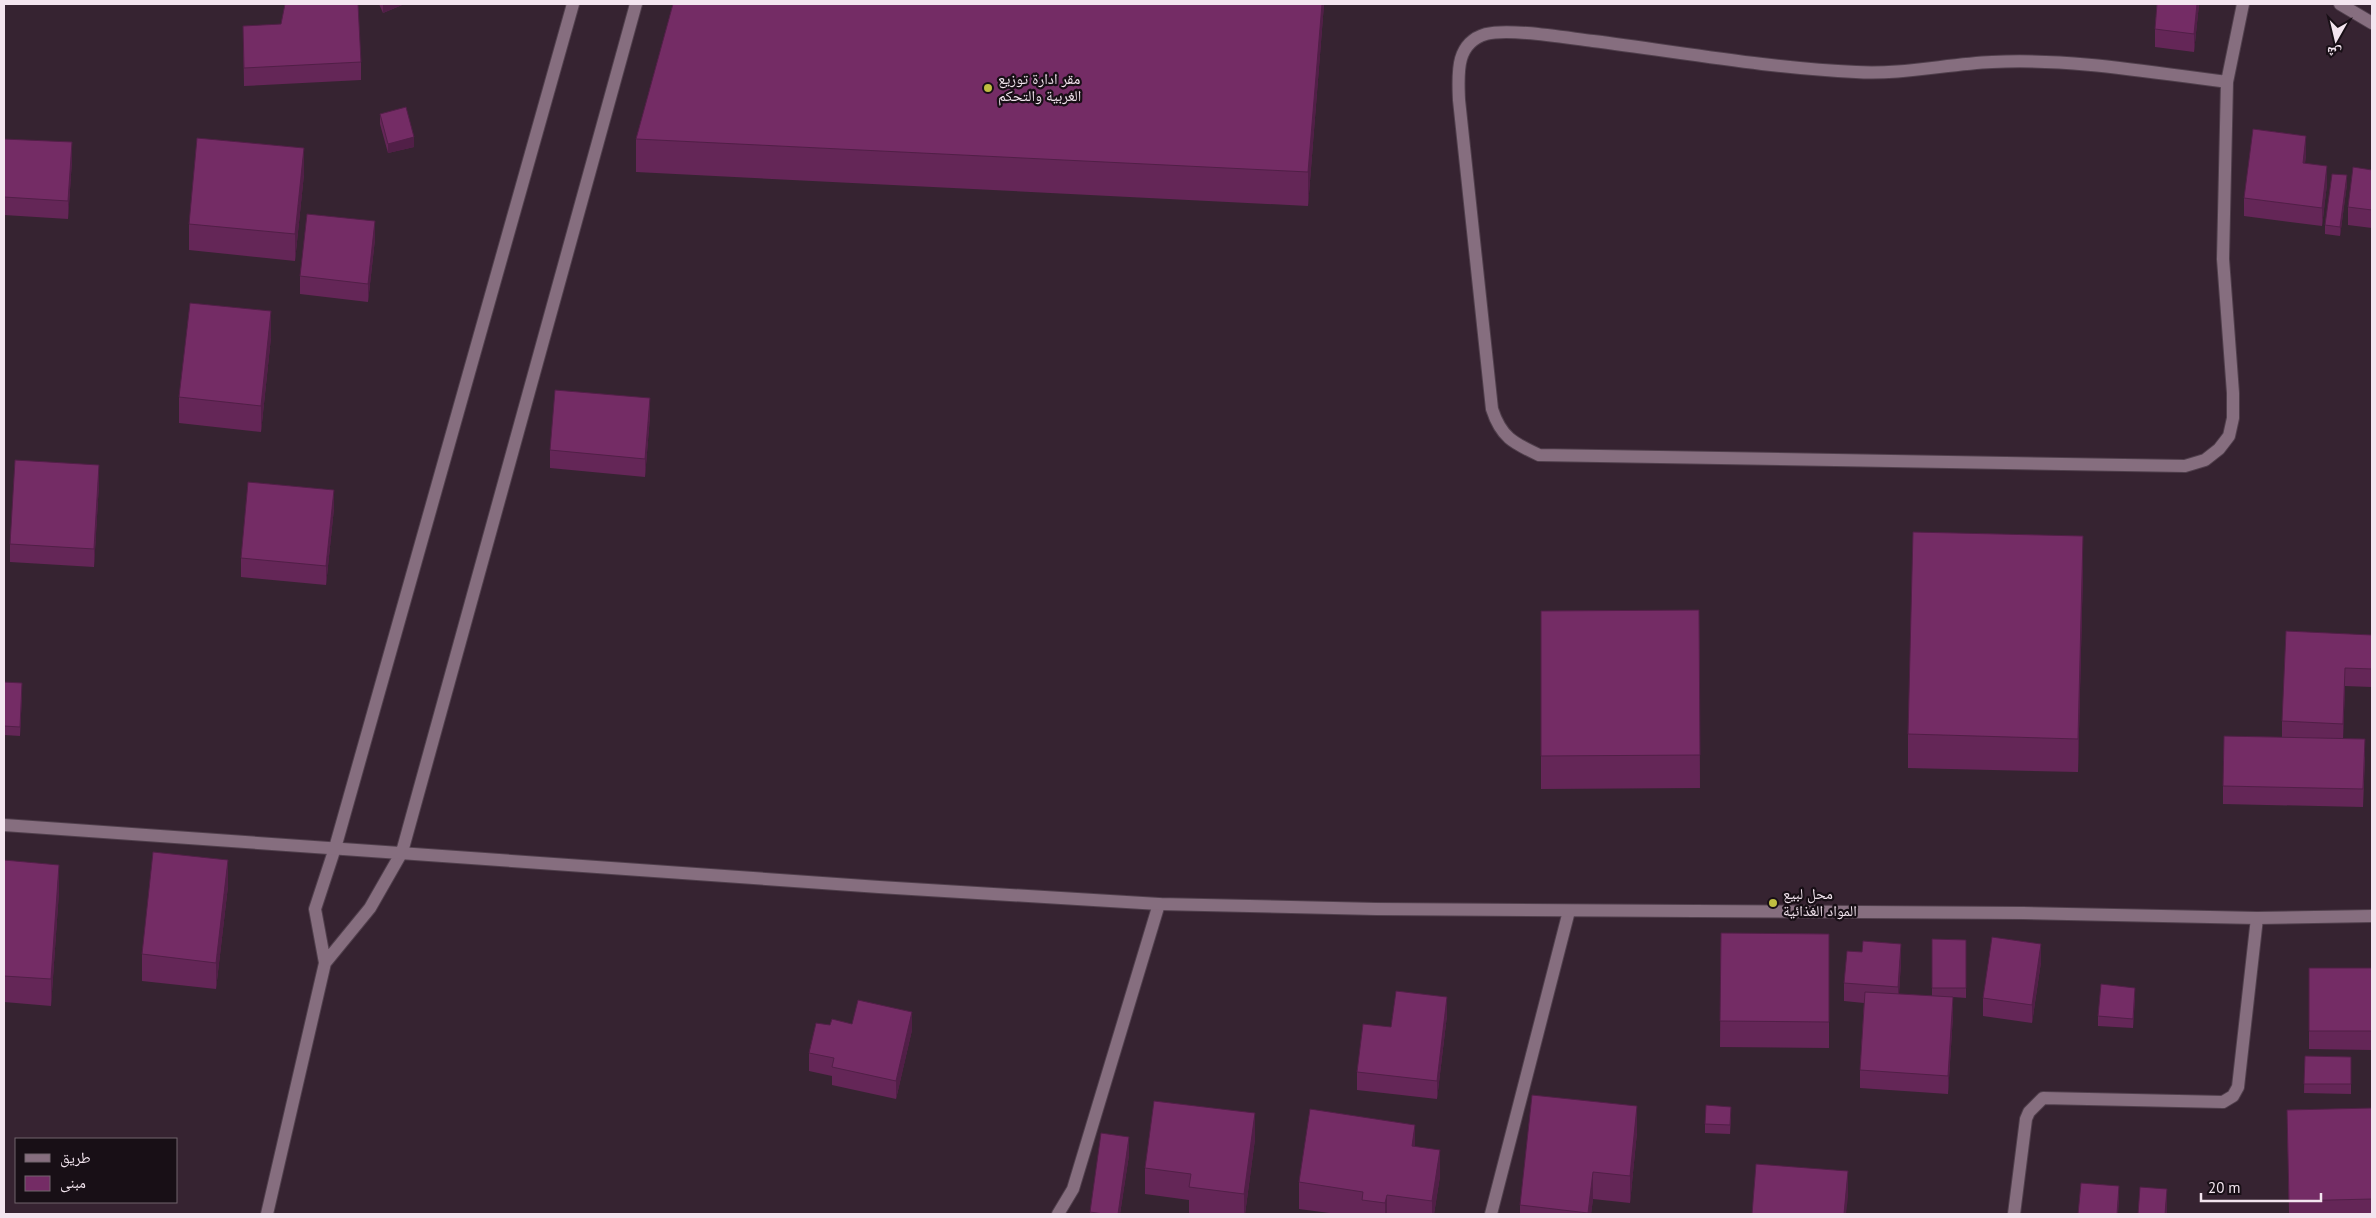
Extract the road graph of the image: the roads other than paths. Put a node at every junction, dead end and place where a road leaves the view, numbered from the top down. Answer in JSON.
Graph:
{"nodes":[{"id":1,"x":573,"y":4,"type":"edge"},
{"id":2,"x":636,"y":4,"type":"edge"},
{"id":3,"x":2243,"y":4,"type":"edge"},
{"id":4,"x":2340,"y":4,"type":"edge"},
{"id":5,"x":2372,"y":23,"type":"edge"},
{"id":6,"x":2226,"y":82,"type":"junction"},
{"id":7,"x":4,"y":825,"type":"edge"},
{"id":8,"x":335,"y":848,"type":"junction"},
{"id":9,"x":402,"y":852,"type":"junction"},
{"id":10,"x":1159,"y":904,"type":"junction"},
{"id":11,"x":1568,"y":911,"type":"junction"},
{"id":12,"x":2372,"y":916,"type":"edge"},
{"id":13,"x":2256,"y":918,"type":"junction"},
{"id":14,"x":325,"y":963,"type":"junction"},
{"id":15,"x":267,"y":1214,"type":"edge"},
{"id":16,"x":1058,"y":1214,"type":"edge"},
{"id":17,"x":1491,"y":1214,"type":"edge"},
{"id":18,"x":2014,"y":1214,"type":"edge"}],
"edges":[{"from":1,"to":8,"type":"main road"},
{"from":2,"to":9,"type":"main road"},
{"from":3,"to":6,"type":"main road"},
{"from":4,"to":5,"type":"main road"},
{"from":6,"to":6,"type":"main road"},
{"from":7,"to":8,"type":"main road"},
{"from":8,"to":9,"type":"main road"},
{"from":8,"to":14,"type":"main road"},
{"from":9,"to":10,"type":"main road"},
{"from":9,"to":14,"type":"main road"},
{"from":10,"to":11,"type":"main road"},
{"from":10,"to":16,"type":"main road"},
{"from":11,"to":13,"type":"main road"},
{"from":11,"to":17,"type":"main road"},
{"from":12,"to":13,"type":"main road"},
{"from":13,"to":18,"type":"main road"},
{"from":14,"to":15,"type":"main road"}]}
